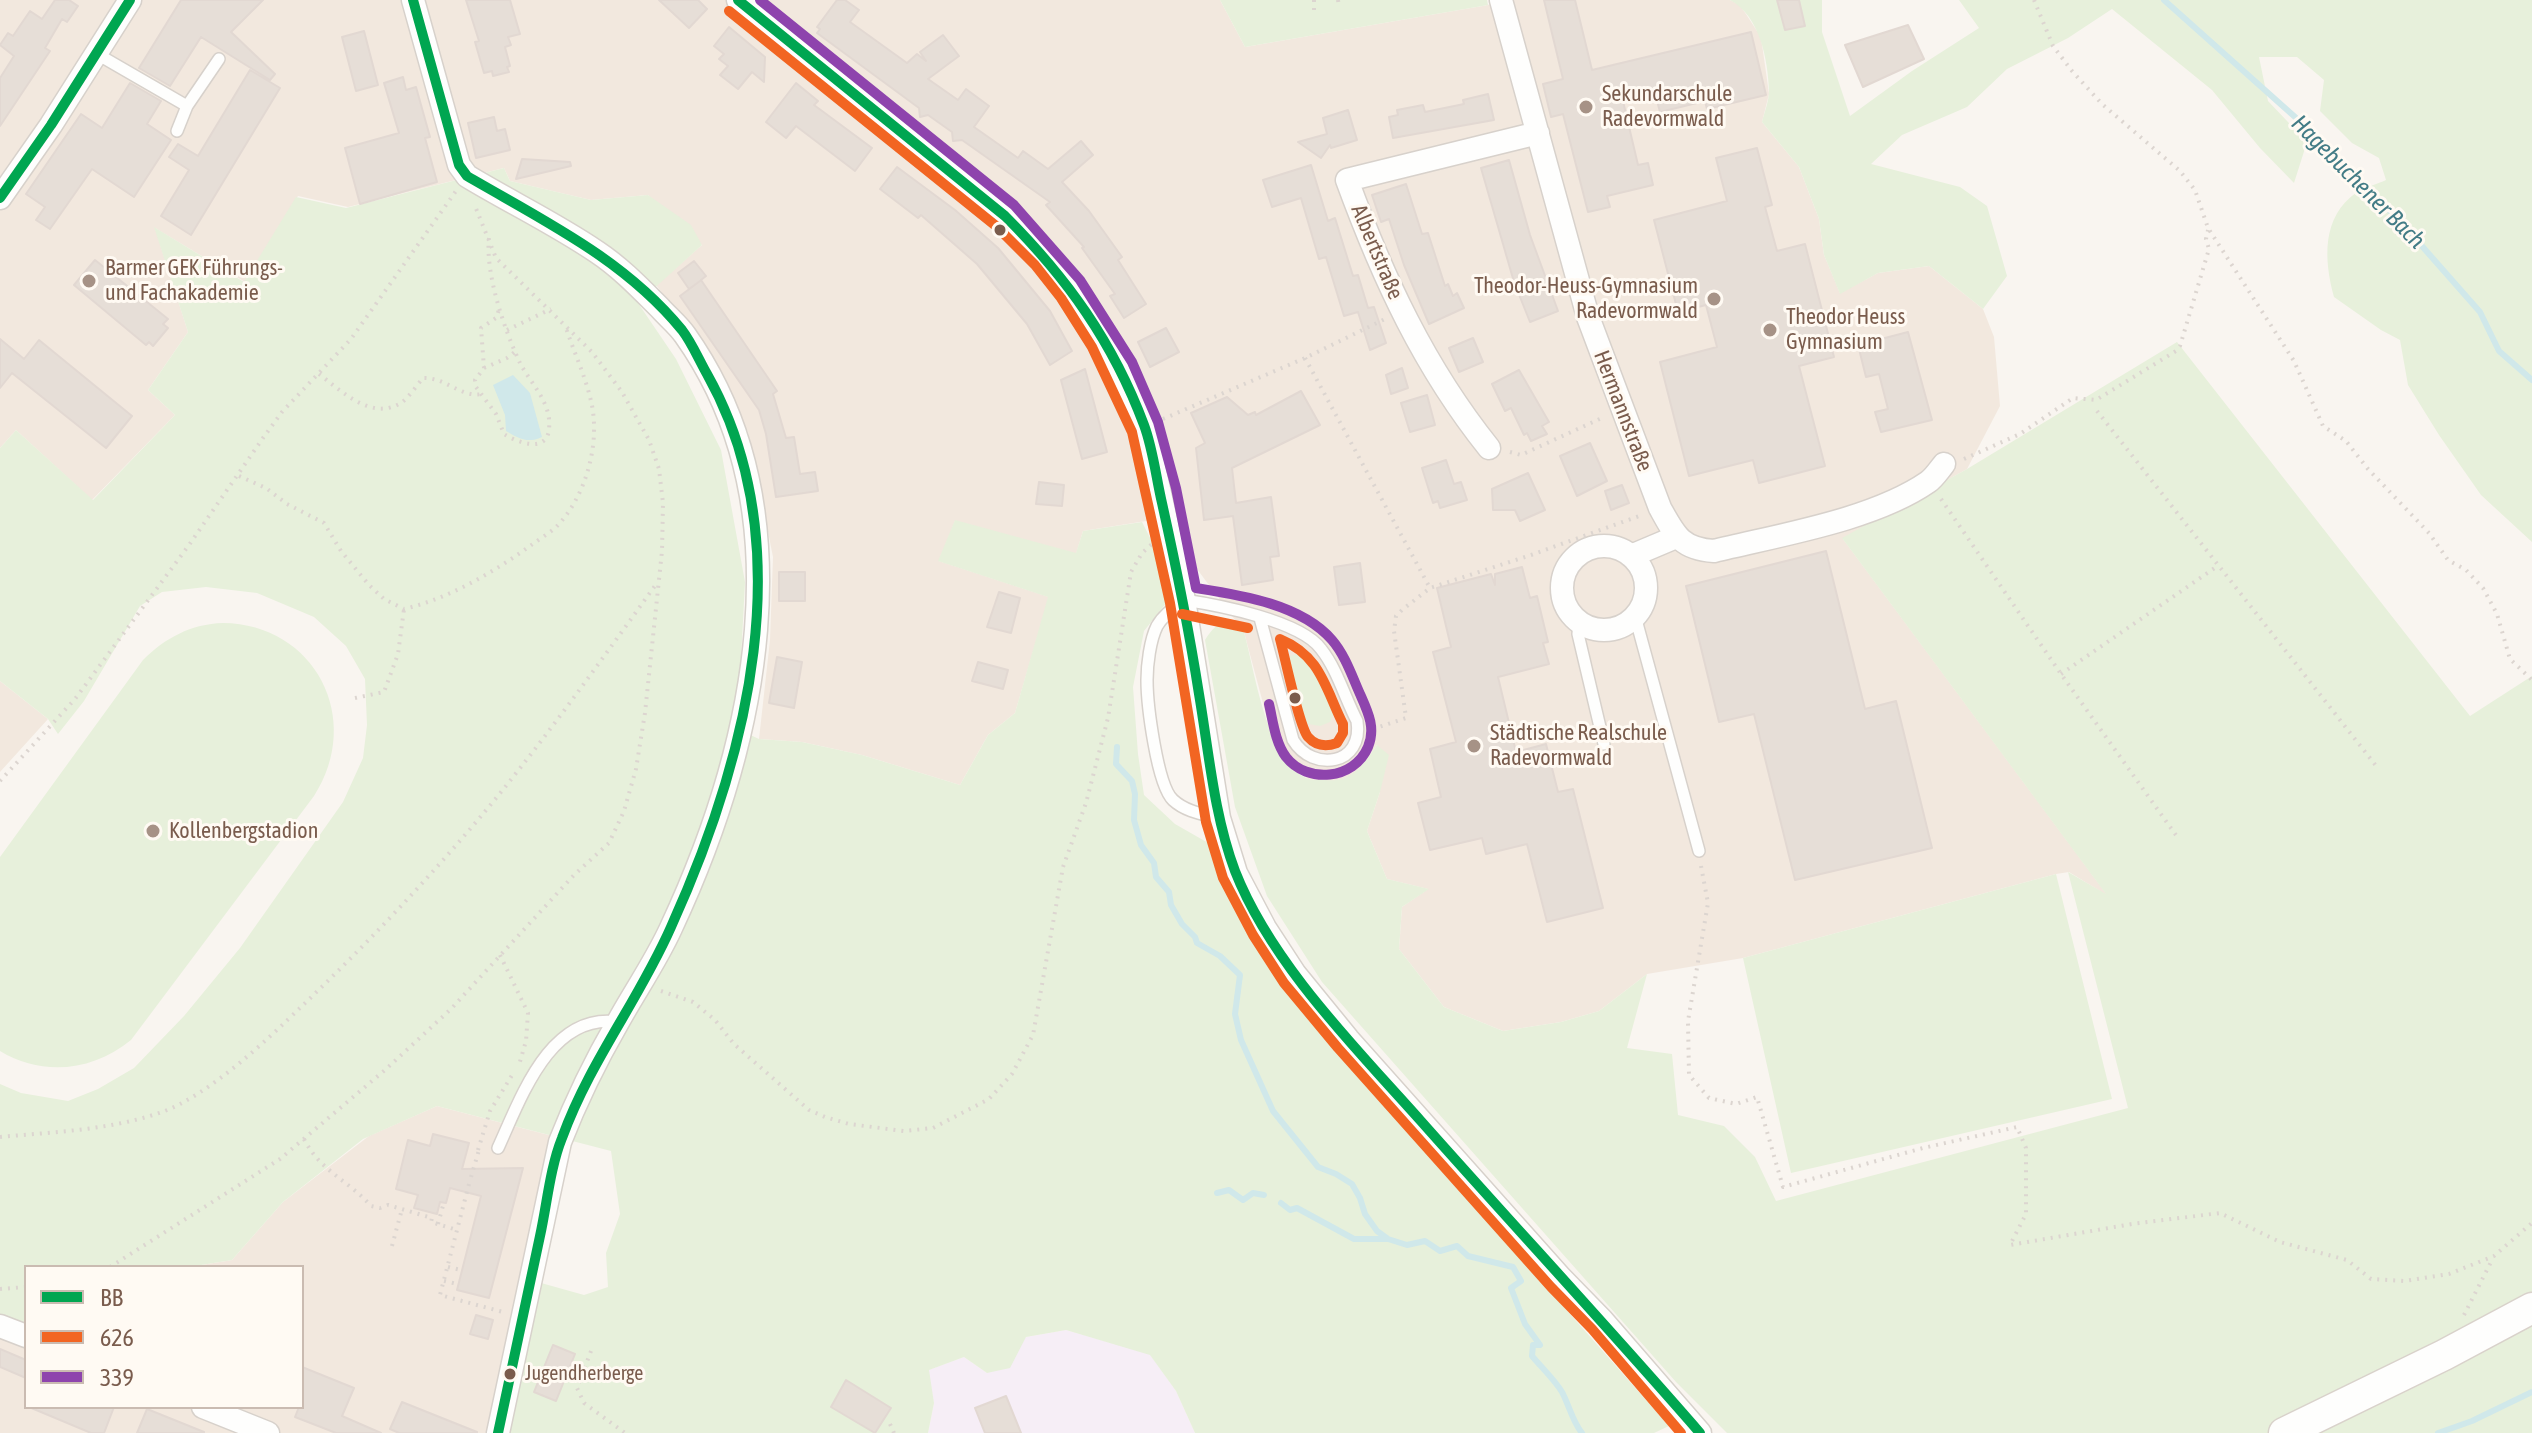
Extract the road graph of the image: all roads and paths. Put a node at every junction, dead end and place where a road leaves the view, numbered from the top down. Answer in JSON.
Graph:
{"nodes":[{"id":1,"x":130,"y":0,"type":"edge"},
{"id":2,"x":413,"y":0,"type":"edge"},
{"id":3,"x":738,"y":0,"type":"edge"},
{"id":4,"x":1314,"y":0,"type":"edge"},
{"id":5,"x":1338,"y":0,"type":"edge"},
{"id":6,"x":1501,"y":0,"type":"edge"},
{"id":7,"x":2034,"y":0,"type":"edge"},
{"id":8,"x":1339,"y":7,"type":"dead end"},
{"id":9,"x":1314,"y":10,"type":"dead end"},
{"id":10,"x":97,"y":54,"type":"junction"},
{"id":11,"x":219,"y":59,"type":"dead end"},
{"id":12,"x":187,"y":106,"type":"junction"},
{"id":13,"x":177,"y":131,"type":"dead end"},
{"id":14,"x":1538,"y":133,"type":"junction"},
{"id":15,"x":467,"y":176,"type":"junction"},
{"id":16,"x":0,"y":198,"type":"edge"},
{"id":17,"x":2208,"y":228,"type":"junction"},
{"id":18,"x":489,"y":236,"type":"junction"},
{"id":19,"x":500,"y":307,"type":"junction"},
{"id":20,"x":551,"y":309,"type":"junction"},
{"id":21,"x":1401,"y":311,"type":"junction"},
{"id":22,"x":564,"y":323,"type":"junction"},
{"id":23,"x":507,"y":330,"type":"junction"},
{"id":24,"x":516,"y":351,"type":"junction"},
{"id":25,"x":1305,"y":358,"type":"junction"},
{"id":26,"x":484,"y":368,"type":"junction"},
{"id":27,"x":319,"y":374,"type":"junction"},
{"id":28,"x":483,"y":394,"type":"junction"},
{"id":29,"x":1621,"y":409,"type":"junction"},
{"id":30,"x":2097,"y":411,"type":"dead end"},
{"id":31,"x":1145,"y":427,"type":"junction"},
{"id":32,"x":1489,"y":448,"type":"joint"},
{"id":33,"x":1944,"y":464,"type":"joint"},
{"id":34,"x":238,"y":476,"type":"junction"},
{"id":35,"x":1929,"y":481,"type":"junction"},
{"id":36,"x":1660,"y":508,"type":"junction"},
{"id":37,"x":1170,"y":530,"type":"junction"},
{"id":38,"x":1676,"y":537,"type":"junction"},
{"id":39,"x":1631,"y":556,"type":"junction"},
{"id":40,"x":2219,"y":565,"type":"junction"},
{"id":41,"x":658,"y":582,"type":"junction"},
{"id":42,"x":1430,"y":588,"type":"junction"},
{"id":43,"x":1184,"y":600,"type":"junction"},
{"id":44,"x":404,"y":609,"type":"junction"},
{"id":45,"x":1635,"y":616,"type":"junction"},
{"id":46,"x":1260,"y":618,"type":"junction"},
{"id":47,"x":1579,"y":622,"type":"junction"},
{"id":48,"x":2061,"y":674,"type":"junction"},
{"id":49,"x":2532,"y":680,"type":"edge"},
{"id":50,"x":355,"y":698,"type":"dead end"},
{"id":51,"x":1359,"y":733,"type":"junction"},
{"id":52,"x":1604,"y":744,"type":"dead end"},
{"id":53,"x":2377,"y":767,"type":"dead end"},
{"id":54,"x":0,"y":781,"type":"edge"},
{"id":55,"x":1219,"y":818,"type":"junction"},
{"id":56,"x":2178,"y":838,"type":"dead end"},
{"id":57,"x":1699,"y":851,"type":"joint"},
{"id":58,"x":500,"y":955,"type":"junction"},
{"id":59,"x":641,"y":984,"type":"junction"},
{"id":60,"x":618,"y":1022,"type":"junction"},
{"id":61,"x":0,"y":1137,"type":"edge"},
{"id":62,"x":304,"y":1139,"type":"junction"},
{"id":63,"x":498,"y":1148,"type":"joint"},
{"id":64,"x":478,"y":1150,"type":"junction"},
{"id":65,"x":444,"y":1202,"type":"dead end"},
{"id":66,"x":402,"y":1209,"type":"junction"},
{"id":67,"x":2532,"y":1223,"type":"edge"},
{"id":68,"x":438,"y":1224,"type":"junction"},
{"id":69,"x":457,"y":1230,"type":"junction"},
{"id":70,"x":392,"y":1246,"type":"dead end"},
{"id":71,"x":2494,"y":1256,"type":"junction"},
{"id":72,"x":113,"y":1265,"type":"edge"},
{"id":73,"x":448,"y":1267,"type":"junction"},
{"id":74,"x":461,"y":1270,"type":"dead end"},
{"id":75,"x":444,"y":1281,"type":"junction"},
{"id":76,"x":458,"y":1284,"type":"dead end"},
{"id":77,"x":24,"y":1287,"type":"edge"},
{"id":78,"x":0,"y":1289,"type":"edge"},
{"id":79,"x":480,"y":1306,"type":"dead end"},
{"id":80,"x":2532,"y":1308,"type":"edge"},
{"id":81,"x":0,"y":1326,"type":"edge"},
{"id":82,"x":24,"y":1335,"type":"edge"},
{"id":83,"x":591,"y":1351,"type":"dead end"},
{"id":84,"x":2444,"y":1355,"type":"junction"},
{"id":85,"x":208,"y":1409,"type":"edge"},
{"id":86,"x":890,"y":1424,"type":"dead end"},
{"id":87,"x":268,"y":1433,"type":"edge"},
{"id":88,"x":498,"y":1433,"type":"edge"},
{"id":89,"x":625,"y":1433,"type":"edge"},
{"id":90,"x":894,"y":1433,"type":"edge"},
{"id":91,"x":1700,"y":1433,"type":"edge"},
{"id":92,"x":2284,"y":1433,"type":"edge"}],
"edges":[{"from":1,"to":10,"type":"street"},
{"from":2,"to":15,"type":"street"},
{"from":3,"to":31,"type":"street"},
{"from":4,"to":9,"type":"path"},
{"from":5,"to":8,"type":"path"},
{"from":6,"to":14,"type":"street","name":"Hermannstraße"},
{"from":7,"to":17,"type":"path"},
{"from":10,"to":12,"type":"lane"},
{"from":10,"to":16,"type":"street"},
{"from":11,"to":12,"type":"lane"},
{"from":12,"to":13,"type":"lane"},
{"from":14,"to":21,"type":"street","name":"Albertstraße"},
{"from":14,"to":29,"type":"street","name":"Hermannstraße"},
{"from":15,"to":18,"type":"path"},
{"from":15,"to":27,"type":"path"},
{"from":15,"to":59,"type":"street"},
{"from":17,"to":33,"type":"path"},
{"from":17,"to":49,"type":"path"},
{"from":18,"to":19,"type":"path"},
{"from":18,"to":20,"type":"path"},
{"from":19,"to":23,"type":"path"},
{"from":19,"to":26,"type":"path"},
{"from":20,"to":22,"type":"path"},
{"from":20,"to":23,"type":"path"},
{"from":21,"to":25,"type":"path"},
{"from":21,"to":32,"type":"street","name":"Albertstraße"},
{"from":22,"to":41,"type":"path"},
{"from":22,"to":44,"type":"path"},
{"from":23,"to":24,"type":"path"},
{"from":24,"to":26,"type":"path"},
{"from":24,"to":28,"type":"path"},
{"from":25,"to":31,"type":"path"},
{"from":25,"to":42,"type":"path"},
{"from":26,"to":28,"type":"path"},
{"from":27,"to":28,"type":"path"},
{"from":27,"to":34,"type":"path"},
{"from":29,"to":32,"type":"path"},
{"from":29,"to":36,"type":"street","name":"Hermannstraße"},
{"from":30,"to":40,"type":"path"},
{"from":31,"to":37,"type":"street"},
{"from":33,"to":35,"type":"street"},
{"from":34,"to":44,"type":"path"},
{"from":34,"to":54,"type":"path"},
{"from":35,"to":38,"type":"street"},
{"from":35,"to":48,"type":"path"},
{"from":36,"to":38,"type":"street","name":"Hermannstraße"},
{"from":36,"to":42,"type":"path"},
{"from":37,"to":43,"type":"street"},
{"from":37,"to":59,"type":"path"},
{"from":38,"to":39,"type":"street"},
{"from":39,"to":45,"type":"street"},
{"from":39,"to":47,"type":"street"},
{"from":40,"to":48,"type":"path"},
{"from":40,"to":53,"type":"path"},
{"from":41,"to":58,"type":"path"},
{"from":41,"to":61,"type":"path"},
{"from":42,"to":51,"type":"path"},
{"from":43,"to":46,"type":"lane"},
{"from":43,"to":55,"type":"street"},
{"from":43,"to":55,"type":"lane"},
{"from":44,"to":50,"type":"path"},
{"from":45,"to":47,"type":"street"},
{"from":45,"to":57,"type":"lane"},
{"from":46,"to":51,"type":"lane"},
{"from":46,"to":51,"type":"lane"},
{"from":47,"to":52,"type":"lane"},
{"from":48,"to":56,"type":"path"},
{"from":55,"to":91,"type":"street"},
{"from":57,"to":71,"type":"path"},
{"from":58,"to":62,"type":"path"},
{"from":58,"to":64,"type":"path"},
{"from":59,"to":60,"type":"street"},
{"from":60,"to":63,"type":"lane"},
{"from":60,"to":88,"type":"street"},
{"from":62,"to":66,"type":"path"},
{"from":62,"to":72,"type":"path"},
{"from":63,"to":64,"type":"path"},
{"from":64,"to":69,"type":"path"},
{"from":65,"to":68,"type":"path"},
{"from":66,"to":68,"type":"path"},
{"from":66,"to":70,"type":"path"},
{"from":67,"to":71,"type":"path"},
{"from":68,"to":69,"type":"path"},
{"from":69,"to":73,"type":"path"},
{"from":71,"to":84,"type":"path"},
{"from":73,"to":74,"type":"path"},
{"from":73,"to":75,"type":"path"},
{"from":75,"to":76,"type":"path"},
{"from":75,"to":79,"type":"path"},
{"from":77,"to":78,"type":"path"},
{"from":80,"to":84,"type":"main road"},
{"from":81,"to":82,"type":"street"},
{"from":83,"to":89,"type":"path"},
{"from":84,"to":92,"type":"main road"},
{"from":85,"to":87,"type":"street"},
{"from":86,"to":90,"type":"path"}]}
